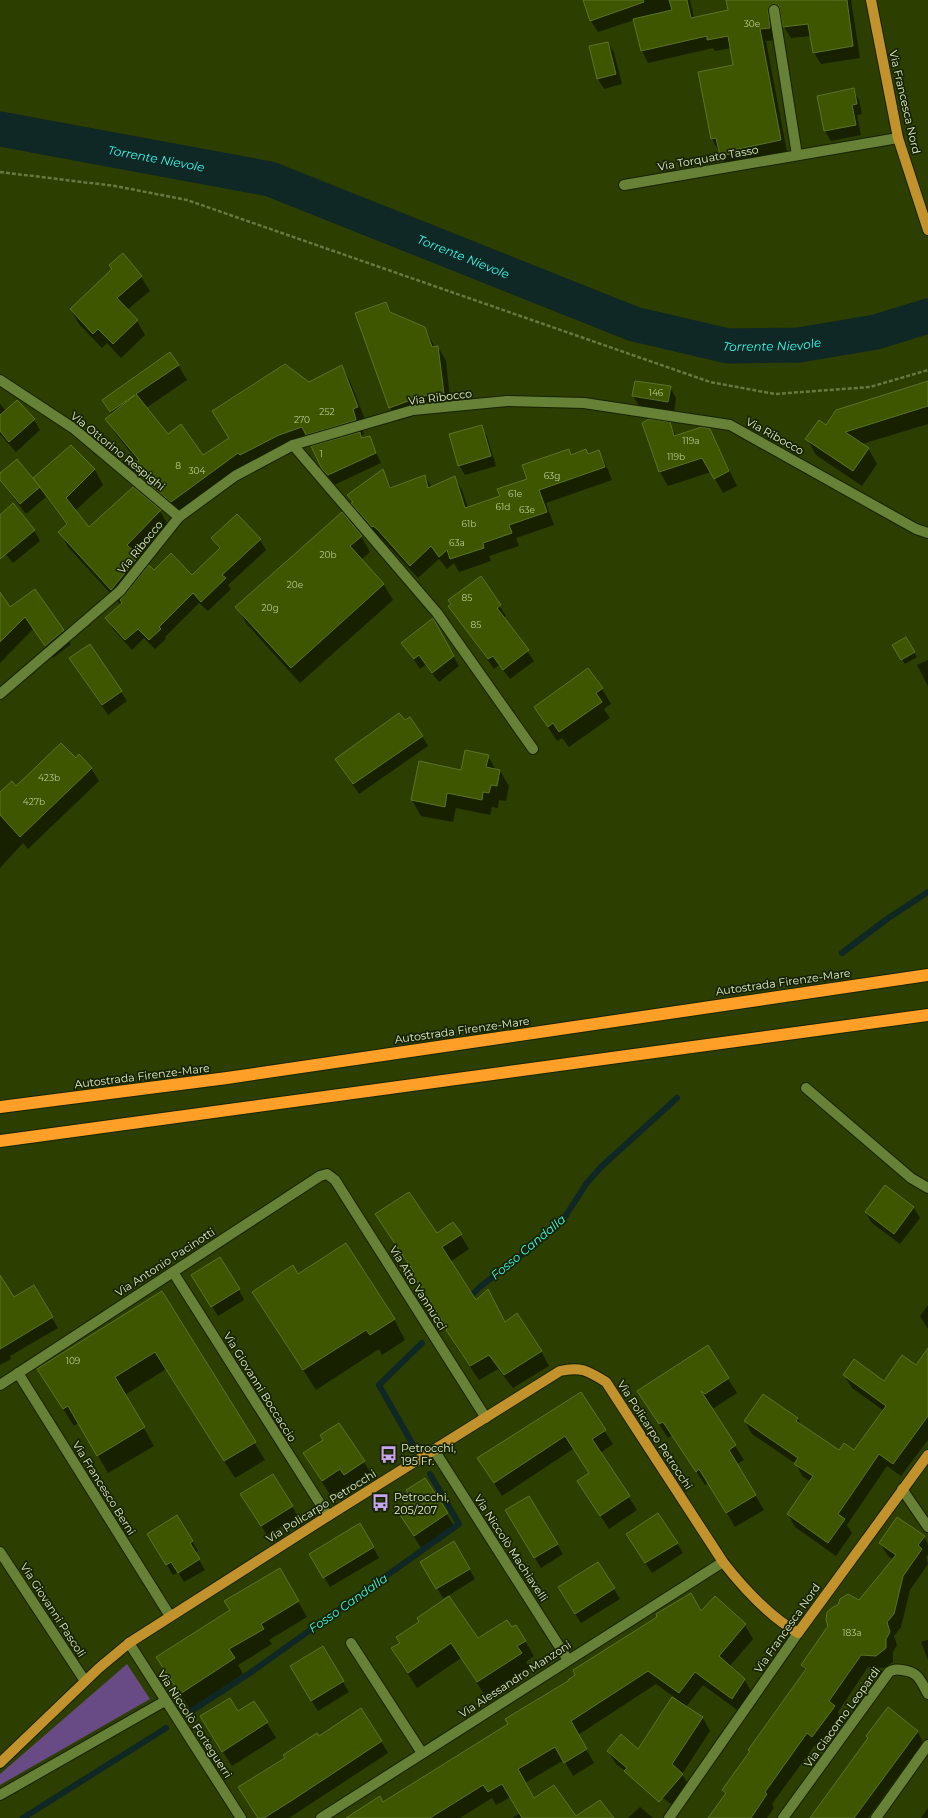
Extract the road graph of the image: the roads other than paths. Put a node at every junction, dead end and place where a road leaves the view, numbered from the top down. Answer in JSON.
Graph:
{"nodes":[{"id":1,"x":871,"y":0,"type":"edge"},
{"id":2,"x":774,"y":10,"type":"dead end"},
{"id":3,"x":898,"y":138,"type":"junction"},
{"id":4,"x":797,"y":155,"type":"junction"},
{"id":5,"x":624,"y":185,"type":"dead end"},
{"id":6,"x":928,"y":230,"type":"edge"},
{"id":7,"x":0,"y":380,"type":"edge"},
{"id":8,"x":293,"y":445,"type":"junction"},
{"id":9,"x":179,"y":517,"type":"junction"},
{"id":10,"x":928,"y":533,"type":"edge"},
{"id":11,"x":0,"y":694,"type":"edge"},
{"id":12,"x":533,"y":749,"type":"dead end"},
{"id":13,"x":928,"y":975,"type":"edge"},
{"id":14,"x":928,"y":1015,"type":"edge"},
{"id":15,"x":806,"y":1088,"type":"dead end"},
{"id":16,"x":0,"y":1107,"type":"edge"},
{"id":17,"x":0,"y":1141,"type":"edge"},
{"id":18,"x":327,"y":1174,"type":"joint"},
{"id":19,"x":928,"y":1188,"type":"edge"},
{"id":20,"x":173,"y":1272,"type":"junction"},
{"id":21,"x":18,"y":1373,"type":"junction"},
{"id":22,"x":0,"y":1385,"type":"edge"},
{"id":23,"x":486,"y":1418,"type":"junction"},
{"id":24,"x":434,"y":1450,"type":"junction"},
{"id":25,"x":928,"y":1455,"type":"edge"},
{"id":26,"x":902,"y":1489,"type":"junction"},
{"id":27,"x":328,"y":1516,"type":"junction"},
{"id":28,"x":928,"y":1527,"type":"edge"},
{"id":29,"x":0,"y":1552,"type":"edge"},
{"id":30,"x":723,"y":1562,"type":"junction"},
{"id":31,"x":170,"y":1616,"type":"junction"},
{"id":32,"x":798,"y":1633,"type":"junction"},
{"id":33,"x":129,"y":1643,"type":"junction"},
{"id":34,"x":351,"y":1643,"type":"dead end"},
{"id":35,"x":568,"y":1660,"type":"junction"},
{"id":36,"x":85,"y":1681,"type":"junction"},
{"id":37,"x":928,"y":1694,"type":"edge"},
{"id":38,"x":165,"y":1701,"type":"junction"},
{"id":39,"x":928,"y":1745,"type":"edge"},
{"id":40,"x":422,"y":1753,"type":"junction"},
{"id":41,"x":0,"y":1763,"type":"edge"},
{"id":42,"x":0,"y":1795,"type":"edge"},
{"id":43,"x":241,"y":1818,"type":"edge"},
{"id":44,"x":321,"y":1818,"type":"edge"},
{"id":45,"x":669,"y":1818,"type":"edge"},
{"id":46,"x":783,"y":1818,"type":"edge"},
{"id":47,"x":876,"y":1818,"type":"edge"}],
"edges":[{"from":1,"to":3,"type":"main road","name":"Via Francesca Nord"},
{"from":2,"to":4,"type":"street"},
{"from":3,"to":4,"type":"street","name":"Via Torquato Tasso"},
{"from":3,"to":6,"type":"main road","name":"Via Francesca Nord"},
{"from":4,"to":5,"type":"street","name":"Via Torquato Tasso"},
{"from":7,"to":9,"type":"street","name":"Via Ottorino Respighi"},
{"from":8,"to":9,"type":"street","name":"Via Ribocco"},
{"from":8,"to":10,"type":"street","name":"Via Ribocco"},
{"from":8,"to":12,"type":"street"},
{"from":9,"to":11,"type":"street","name":"Via Ribocco"},
{"from":13,"to":16,"type":"highway","name":"Autostrada Firenze-Mare"},
{"from":14,"to":17,"type":"highway"},
{"from":15,"to":19,"type":"street"},
{"from":18,"to":20,"type":"street","name":"Via Antonio Pacinotti"},
{"from":18,"to":23,"type":"street","name":"Via Atto Vannucci"},
{"from":20,"to":21,"type":"street","name":"Via Antonio Pacinotti"},
{"from":20,"to":27,"type":"street","name":"Via Giovanni Boccaccio"},
{"from":21,"to":22,"type":"street"},
{"from":21,"to":31,"type":"street","name":"Via Francesco Berni"},
{"from":23,"to":24,"type":"main road","name":"Via Policarpo Petrocchi"},
{"from":23,"to":30,"type":"main road","name":"Via Policarpo Petrocchi"},
{"from":24,"to":27,"type":"main road","name":"Via Policarpo Petrocchi"},
{"from":24,"to":35,"type":"street","name":"Via Niccolò Machiavelli"},
{"from":25,"to":26,"type":"main road","name":"Via Francesca Nord"},
{"from":26,"to":28,"type":"street"},
{"from":26,"to":32,"type":"main road","name":"Via Francesca Nord"},
{"from":27,"to":31,"type":"main road","name":"Via Policarpo Petrocchi"},
{"from":29,"to":36,"type":"street","name":"Via Giovanni Pascoli"},
{"from":30,"to":32,"type":"main road","name":"Via Policarpo Petrocchi"},
{"from":30,"to":35,"type":"street","name":"Via Alessandro Manzoni"},
{"from":31,"to":33,"type":"main road","name":"Via Policarpo Petrocchi"},
{"from":32,"to":45,"type":"street","name":"Via Francesca Nord"},
{"from":33,"to":36,"type":"main road","name":"Via Policarpo Petrocchi"},
{"from":33,"to":38,"type":"street","name":"Via Niccolò Forteguerri"},
{"from":34,"to":40,"type":"street"},
{"from":35,"to":40,"type":"street","name":"Via Alessandro Manzoni"},
{"from":36,"to":41,"type":"main road","name":"Via Policarpo Petrocchi"},
{"from":37,"to":46,"type":"street","name":"Via Giacomo Leopardi"},
{"from":38,"to":42,"type":"street"},
{"from":38,"to":43,"type":"street","name":"Via Niccolò Forteguerri"},
{"from":39,"to":47,"type":"street"},
{"from":40,"to":44,"type":"street","name":"Via Alessandro Manzoni"}]}
